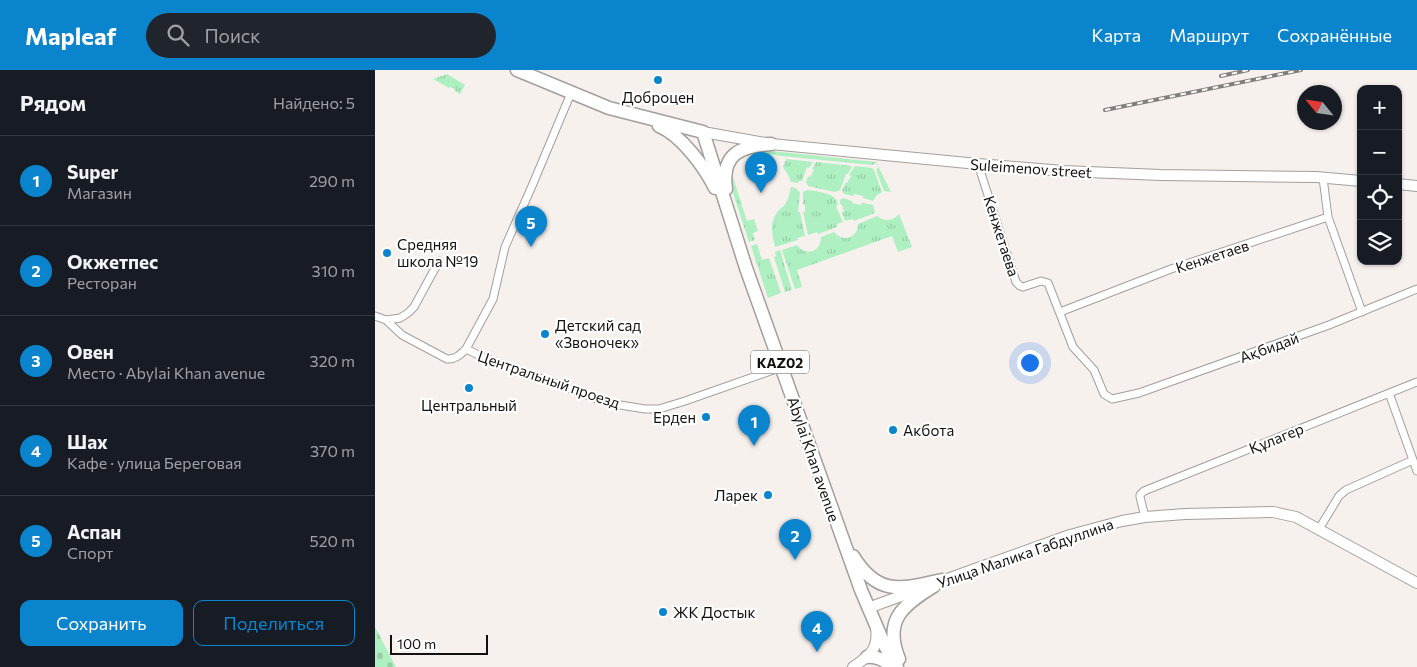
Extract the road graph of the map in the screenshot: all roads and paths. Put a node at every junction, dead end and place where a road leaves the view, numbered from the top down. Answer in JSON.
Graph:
{"nodes":[{"id":1,"x":517,"y":70,"type":"edge"},
{"id":2,"x":571,"y":93,"type":"junction"},
{"id":3,"x":623,"y":112,"type":"junction"},
{"id":4,"x":703,"y":132,"type":"junction"},
{"id":5,"x":771,"y":144,"type":"junction"},
{"id":6,"x":978,"y":164,"type":"junction"},
{"id":7,"x":1323,"y":178,"type":"junction"},
{"id":8,"x":1357,"y":181,"type":"edge"},
{"id":9,"x":1402,"y":184,"type":"edge"},
{"id":10,"x":1417,"y":186,"type":"edge"},
{"id":11,"x":1328,"y":217,"type":"junction"},
{"id":12,"x":730,"y":219,"type":"junction"},
{"id":13,"x":439,"y":261,"type":"dead end"},
{"id":14,"x":1417,"y":289,"type":"edge"},
{"id":15,"x":1059,"y":312,"type":"junction"},
{"id":16,"x":1362,"y":312,"type":"junction"},
{"id":17,"x":375,"y":316,"type":"edge"},
{"id":18,"x":386,"y":320,"type":"junction"},
{"id":19,"x":466,"y":349,"type":"junction"},
{"id":20,"x":782,"y":367,"type":"junction"},
{"id":21,"x":1417,"y":382,"type":"edge"},
{"id":22,"x":1389,"y":393,"type":"junction"},
{"id":23,"x":1118,"y":398,"type":"joint"},
{"id":24,"x":1413,"y":460,"type":"junction"},
{"id":25,"x":1417,"y":471,"type":"edge"},
{"id":26,"x":1145,"y":517,"type":"junction"},
{"id":27,"x":1319,"y":529,"type":"junction"},
{"id":28,"x":842,"y":537,"type":"junction"},
{"id":29,"x":942,"y":580,"type":"junction"},
{"id":30,"x":1417,"y":583,"type":"edge"},
{"id":31,"x":874,"y":606,"type":"junction"},
{"id":32,"x":875,"y":624,"type":"junction"},
{"id":33,"x":867,"y":657,"type":"junction"},
{"id":34,"x":853,"y":667,"type":"edge"},
{"id":35,"x":892,"y":667,"type":"edge"},
{"id":36,"x":897,"y":667,"type":"edge"},
{"id":37,"x":902,"y":667,"type":"edge"}],
"edges":[{"from":1,"to":2,"type":"highway","number":"KАZ02"},
{"from":2,"to":3,"type":"highway","number":"KАZ02"},
{"from":2,"to":19,"type":"street","name":"Центральный проезд"},
{"from":3,"to":4,"type":"highway","number":"KАZ02"},
{"from":3,"to":12,"type":"highway","number":"KАZ02"},
{"from":4,"to":5,"type":"street","name":"Suleimenov street"},
{"from":4,"to":12,"type":"highway","name":"Abylai Khan avenue","number":"KАZ02"},
{"from":5,"to":6,"type":"street","name":"Suleimenov street"},
{"from":5,"to":12,"type":"highway"},
{"from":6,"to":7,"type":"street","name":"Suleimenov street"},
{"from":6,"to":15,"type":"street","name":"Кенжетаева"},
{"from":7,"to":8,"type":"street","name":"Suleimenov street"},
{"from":7,"to":11,"type":"street"},
{"from":9,"to":10,"type":"street"},
{"from":11,"to":15,"type":"street","name":"Кенжетаев"},
{"from":11,"to":16,"type":"street"},
{"from":12,"to":20,"type":"highway","name":"Abylai Khan avenue","number":"KАZ02"},
{"from":13,"to":18,"type":"street"},
{"from":14,"to":16,"type":"street","name":"Ақбидай"},
{"from":15,"to":23,"type":"street","name":"Кенжетаева"},
{"from":16,"to":23,"type":"street","name":"Ақбидай"},
{"from":17,"to":18,"type":"street"},
{"from":18,"to":19,"type":"street"},
{"from":19,"to":20,"type":"street","name":"Центральный проезд"},
{"from":20,"to":28,"type":"highway","name":"Abylai Khan avenue","number":"KАZ02"},
{"from":21,"to":22,"type":"street","name":"Құлагер"},
{"from":22,"to":24,"type":"street"},
{"from":22,"to":26,"type":"street","name":"Құлагер"},
{"from":24,"to":25,"type":"street"},
{"from":24,"to":27,"type":"street"},
{"from":26,"to":27,"type":"street","name":"Улица Малика Габдуллина"},
{"from":26,"to":29,"type":"street","name":"Улица Малика Габдуллина"},
{"from":27,"to":30,"type":"street","name":"Улица Малика Габдуллина"},
{"from":28,"to":29,"type":"highway"},
{"from":28,"to":31,"type":"highway","name":"Abylai Khan avenue","number":"KАZ02"},
{"from":29,"to":31,"type":"street","name":"Улица Малика Габдуллина"},
{"from":29,"to":37,"type":"highway"},
{"from":31,"to":32,"type":"highway","name":"Abylai Khan avenue","number":"KАZ02"},
{"from":32,"to":33,"type":"street"},
{"from":32,"to":36,"type":"highway","name":"Abylai Khan avenue","number":"KАZ02"},
{"from":33,"to":34,"type":"street"},
{"from":33,"to":35,"type":"highway"}]}
